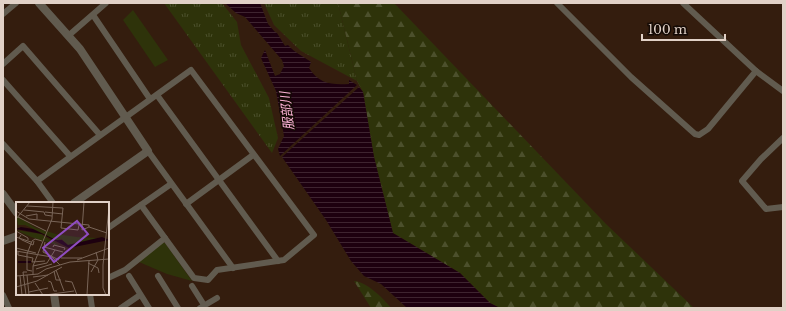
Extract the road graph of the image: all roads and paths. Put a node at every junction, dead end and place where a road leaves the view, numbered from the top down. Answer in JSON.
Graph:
{"nodes":[{"id":1,"x":16,"y":3,"type":"edge"},
{"id":2,"x":40,"y":3,"type":"edge"},
{"id":3,"x":106,"y":3,"type":"edge"},
{"id":4,"x":557,"y":3,"type":"edge"},
{"id":5,"x":683,"y":3,"type":"edge"},
{"id":6,"x":3,"y":14,"type":"edge"},
{"id":7,"x":93,"y":15,"type":"junction"},
{"id":8,"x":68,"y":36,"type":"junction"},
{"id":9,"x":3,"y":64,"type":"edge"},
{"id":10,"x":756,"y":71,"type":"junction"},
{"id":11,"x":3,"y":80,"type":"edge"},
{"id":12,"x":783,"y":90,"type":"edge"},
{"id":13,"x":157,"y":95,"type":"junction"},
{"id":14,"x":150,"y":99,"type":"junction"},
{"id":15,"x":125,"y":118,"type":"junction"},
{"id":16,"x":100,"y":135,"type":"junction"},
{"id":17,"x":783,"y":138,"type":"edge"},
{"id":18,"x":3,"y":144,"type":"edge"},
{"id":19,"x":148,"y":151,"type":"junction"},
{"id":20,"x":253,"y":155,"type":"junction"},
{"id":21,"x":70,"y":156,"type":"junction"},
{"id":22,"x":37,"y":180,"type":"junction"},
{"id":23,"x":219,"y":181,"type":"junction"},
{"id":24,"x":171,"y":184,"type":"junction"},
{"id":25,"x":3,"y":194,"type":"edge"},
{"id":26,"x":51,"y":202,"type":"edge"},
{"id":27,"x":75,"y":202,"type":"edge"},
{"id":28,"x":186,"y":204,"type":"junction"},
{"id":29,"x":141,"y":205,"type":"junction"},
{"id":30,"x":783,"y":207,"type":"edge"},
{"id":31,"x":16,"y":212,"type":"edge"},
{"id":32,"x":109,"y":227,"type":"edge"},
{"id":33,"x":16,"y":236,"type":"edge"},
{"id":34,"x":165,"y":238,"type":"junction"},
{"id":35,"x":3,"y":241,"type":"edge"},
{"id":36,"x":278,"y":261,"type":"junction"},
{"id":37,"x":233,"y":268,"type":"junction"},
{"id":38,"x":129,"y":276,"type":"dead end"},
{"id":39,"x":158,"y":276,"type":"dead end"},
{"id":40,"x":109,"y":278,"type":"edge"},
{"id":41,"x":192,"y":286,"type":"dead end"},
{"id":42,"x":140,"y":294,"type":"junction"},
{"id":43,"x":3,"y":295,"type":"edge"},
{"id":44,"x":54,"y":295,"type":"edge"},
{"id":45,"x":90,"y":295,"type":"edge"},
{"id":46,"x":216,"y":298,"type":"dead end"},
{"id":47,"x":202,"y":306,"type":"edge"},
{"id":48,"x":9,"y":308,"type":"edge"},
{"id":49,"x":56,"y":308,"type":"edge"},
{"id":50,"x":92,"y":308,"type":"edge"},
{"id":51,"x":121,"y":308,"type":"edge"},
{"id":52,"x":148,"y":308,"type":"edge"},
{"id":53,"x":178,"y":308,"type":"edge"}],
"edges":[{"from":1,"to":6,"type":"street"},
{"from":2,"to":8,"type":"street"},
{"from":3,"to":7,"type":"street"},
{"from":4,"to":10,"type":"street"},
{"from":5,"to":10,"type":"street"},
{"from":7,"to":8,"type":"street"},
{"from":7,"to":14,"type":"street"},
{"from":8,"to":15,"type":"street"},
{"from":9,"to":16,"type":"street"},
{"from":10,"to":12,"type":"street"},
{"from":11,"to":21,"type":"street"},
{"from":13,"to":14,"type":"street"},
{"from":13,"to":20,"type":"street"},
{"from":13,"to":23,"type":"street"},
{"from":14,"to":15,"type":"street"},
{"from":15,"to":16,"type":"street"},
{"from":15,"to":19,"type":"street"},
{"from":16,"to":21,"type":"street"},
{"from":17,"to":30,"type":"street"},
{"from":18,"to":22,"type":"street"},
{"from":19,"to":24,"type":"street"},
{"from":19,"to":27,"type":"street"},
{"from":20,"to":23,"type":"street"},
{"from":20,"to":36,"type":"street"},
{"from":21,"to":22,"type":"street"},
{"from":22,"to":26,"type":"street"},
{"from":23,"to":28,"type":"street"},
{"from":23,"to":36,"type":"street"},
{"from":24,"to":28,"type":"street"},
{"from":24,"to":29,"type":"street"},
{"from":25,"to":31,"type":"street"},
{"from":28,"to":37,"type":"street"},
{"from":29,"to":32,"type":"street"},
{"from":29,"to":34,"type":"street"},
{"from":33,"to":35,"type":"street"},
{"from":34,"to":37,"type":"street"},
{"from":34,"to":40,"type":"street"},
{"from":36,"to":37,"type":"street"},
{"from":38,"to":42,"type":"street"},
{"from":39,"to":53,"type":"street"},
{"from":41,"to":47,"type":"street"},
{"from":42,"to":51,"type":"street"},
{"from":42,"to":52,"type":"street"},
{"from":43,"to":48,"type":"street"},
{"from":44,"to":49,"type":"street"},
{"from":45,"to":50,"type":"street"},
{"from":46,"to":47,"type":"street"}]}
